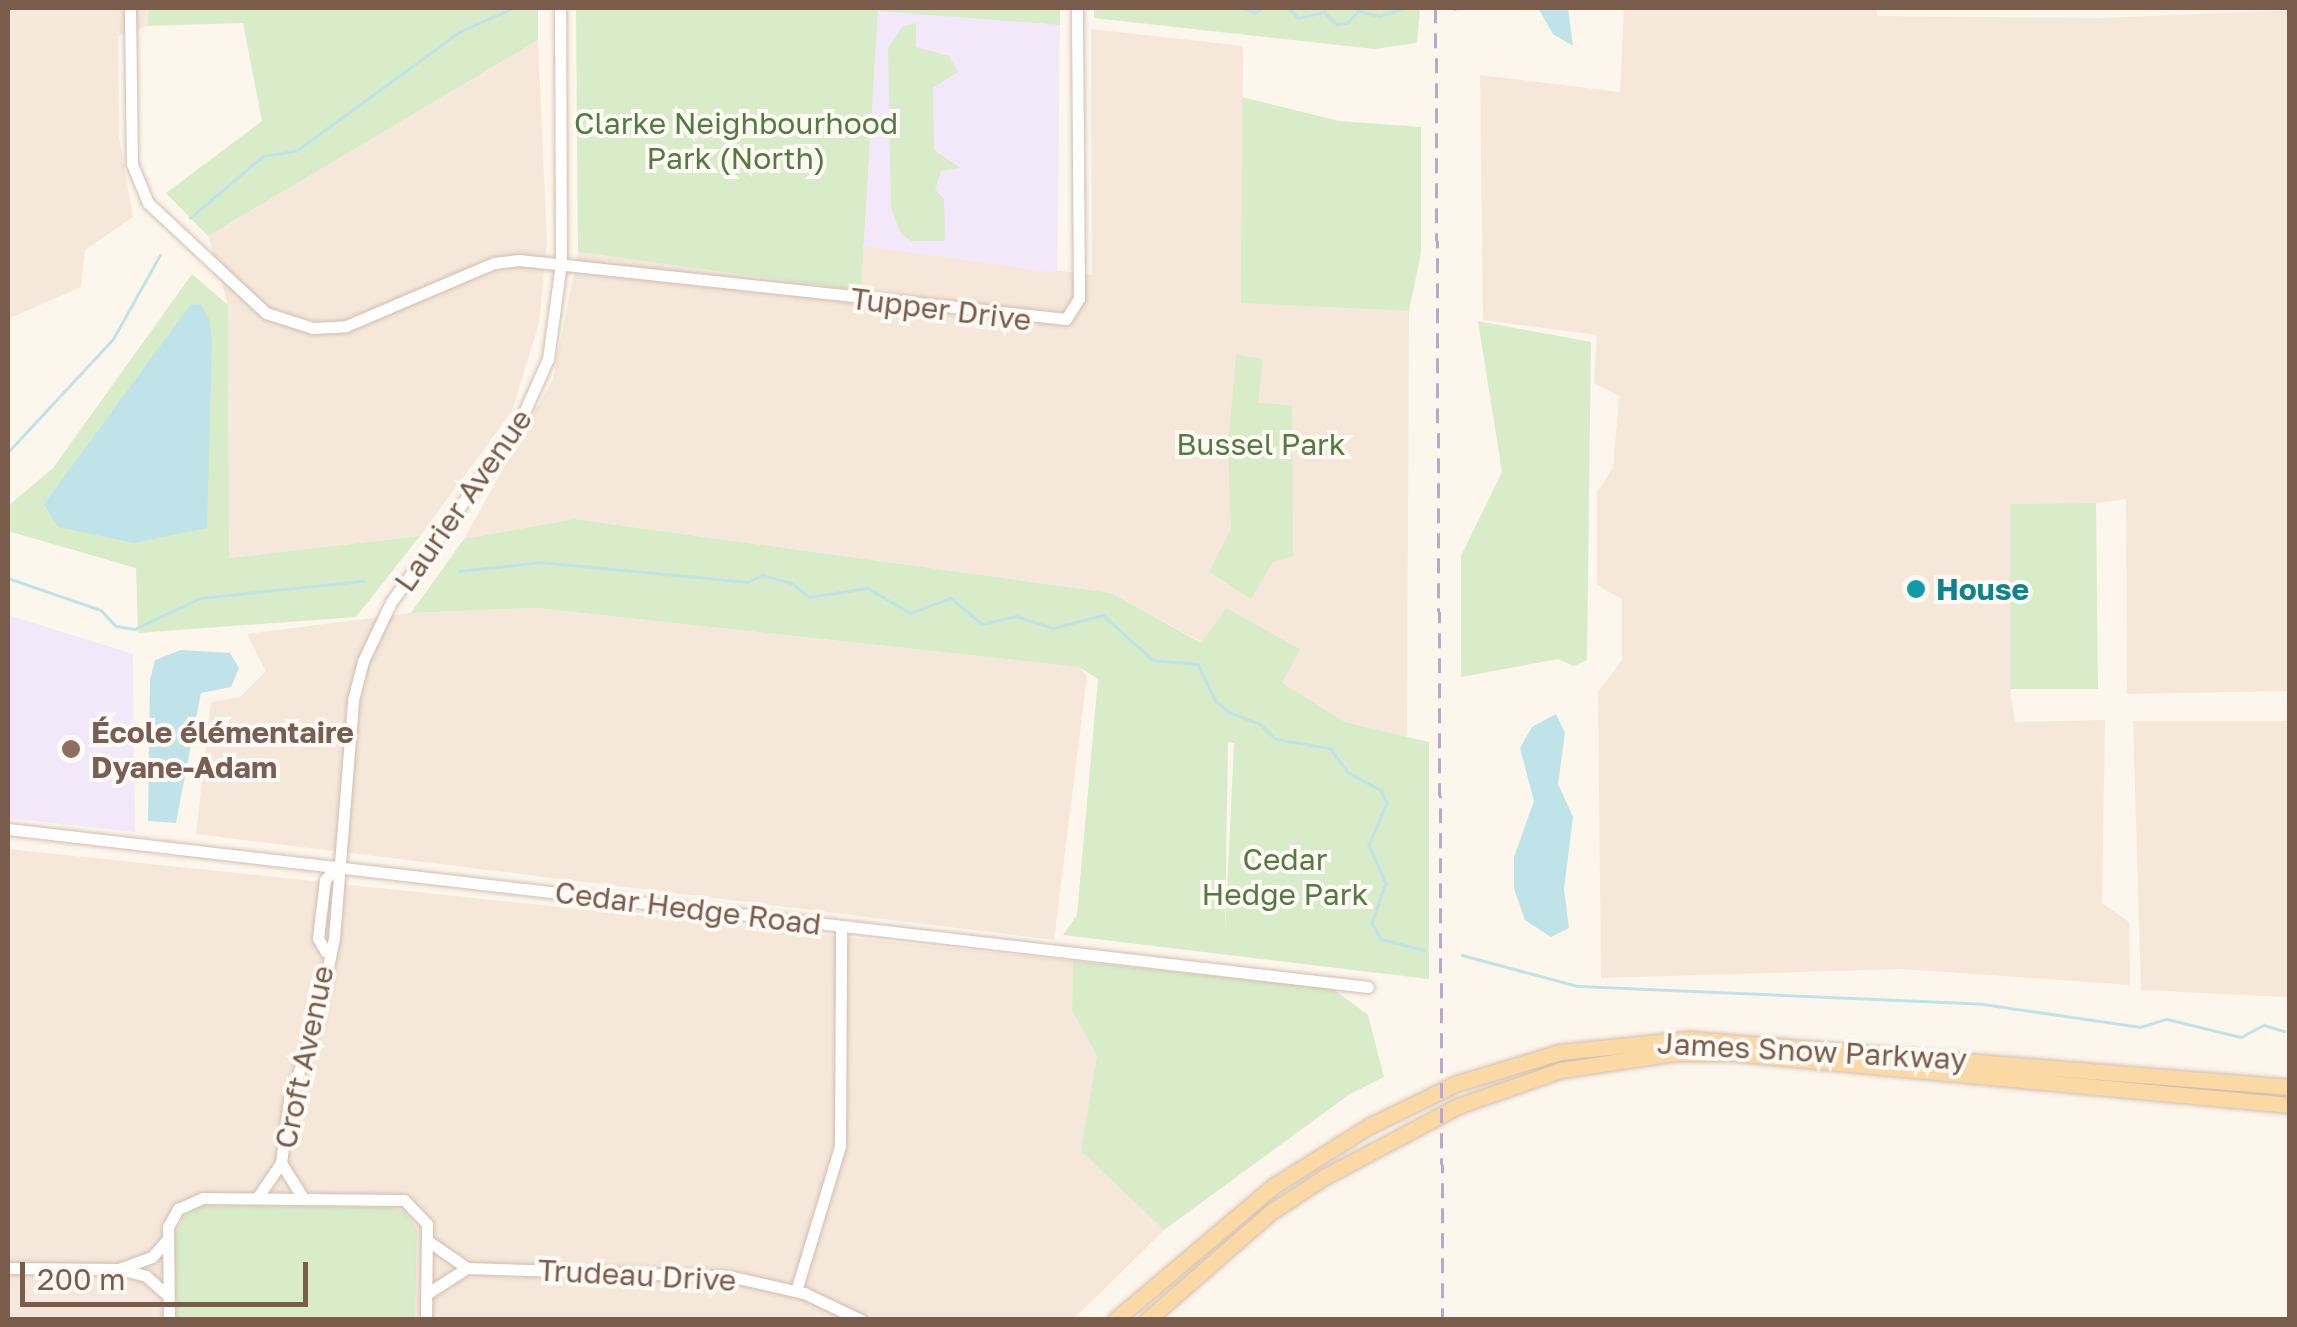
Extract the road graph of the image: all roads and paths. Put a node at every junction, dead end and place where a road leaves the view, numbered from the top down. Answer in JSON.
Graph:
{"nodes":[{"id":1,"x":130,"y":8,"type":"edge"},
{"id":2,"x":560,"y":8,"type":"edge"},
{"id":3,"x":1077,"y":8,"type":"edge"},
{"id":4,"x":561,"y":263,"type":"junction"},
{"id":5,"x":8,"y":829,"type":"edge"},
{"id":6,"x":336,"y":867,"type":"junction"},
{"id":7,"x":841,"y":926,"type":"junction"},
{"id":8,"x":1368,"y":988,"type":"dead end"},
{"id":9,"x":2290,"y":1087,"type":"edge"},
{"id":10,"x":2290,"y":1105,"type":"edge"},
{"id":11,"x":281,"y":1163,"type":"junction"},
{"id":12,"x":257,"y":1198,"type":"junction"},
{"id":13,"x":303,"y":1198,"type":"junction"},
{"id":14,"x":167,"y":1240,"type":"junction"},
{"id":15,"x":428,"y":1240,"type":"junction"},
{"id":16,"x":8,"y":1268,"type":"edge"},
{"id":17,"x":467,"y":1268,"type":"junction"},
{"id":18,"x":119,"y":1269,"type":"junction"},
{"id":19,"x":796,"y":1291,"type":"junction"},
{"id":20,"x":428,"y":1293,"type":"junction"},
{"id":21,"x":167,"y":1295,"type":"junction"},
{"id":22,"x":169,"y":1320,"type":"edge"},
{"id":23,"x":426,"y":1320,"type":"edge"},
{"id":24,"x":861,"y":1320,"type":"edge"},
{"id":25,"x":1116,"y":1320,"type":"edge"},
{"id":26,"x":1146,"y":1320,"type":"edge"}],
"edges":[{"from":1,"to":4,"type":"street"},
{"from":2,"to":4,"type":"street","name":"Laurier Avenue"},
{"from":3,"to":4,"type":"street","name":"Tupper Drive"},
{"from":4,"to":6,"type":"street","name":"Laurier Avenue"},
{"from":5,"to":6,"type":"street","name":"Cedar Hedge Road"},
{"from":6,"to":7,"type":"street","name":"Cedar Hedge Road"},
{"from":6,"to":11,"type":"street","name":"Croft Avenue"},
{"from":7,"to":8,"type":"street","name":"Cedar Hedge Road"},
{"from":7,"to":19,"type":"street"},
{"from":9,"to":25,"type":"main road","name":"James Snow Parkway"},
{"from":10,"to":26,"type":"main road","name":"James Snow Parkway"},
{"from":11,"to":12,"type":"street","name":"Croft Avenue"},
{"from":11,"to":13,"type":"street","name":"Croft Avenue"},
{"from":12,"to":13,"type":"street"},
{"from":12,"to":14,"type":"street"},
{"from":13,"to":15,"type":"street"},
{"from":14,"to":18,"type":"street"},
{"from":14,"to":21,"type":"street"},
{"from":15,"to":17,"type":"street"},
{"from":15,"to":20,"type":"street"},
{"from":16,"to":18,"type":"street"},
{"from":17,"to":19,"type":"street","name":"Trudeau Drive"},
{"from":17,"to":20,"type":"street"},
{"from":18,"to":21,"type":"street"},
{"from":19,"to":24,"type":"street","name":"Trudeau Drive"},
{"from":20,"to":23,"type":"street"},
{"from":21,"to":22,"type":"street"}]}
